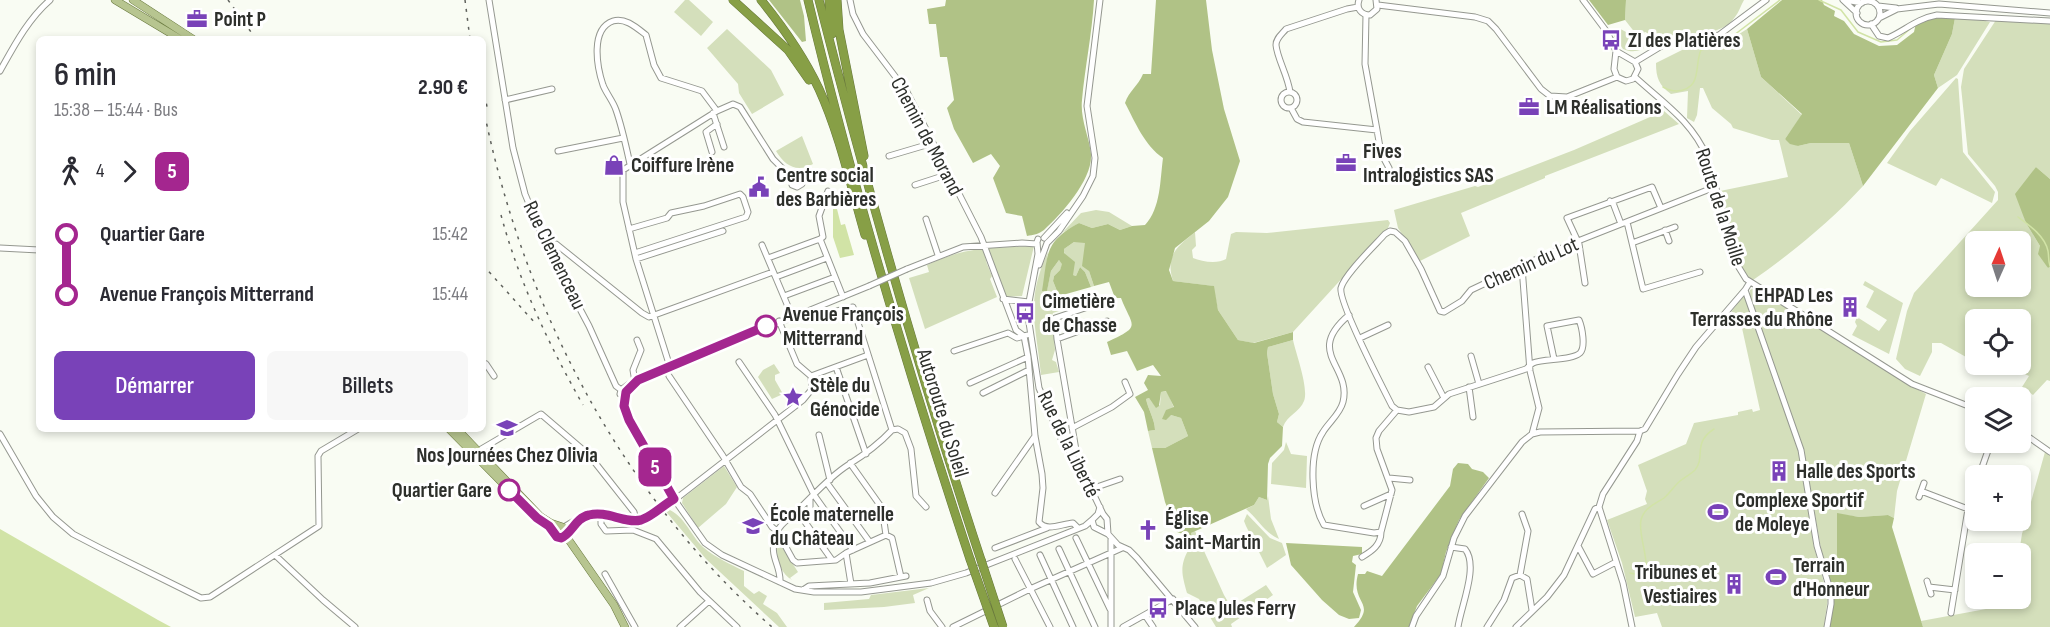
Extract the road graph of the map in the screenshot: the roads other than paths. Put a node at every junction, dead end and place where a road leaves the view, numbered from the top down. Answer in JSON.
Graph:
{"nodes":[{"id":1,"x":50,"y":0,"type":"edge"},
{"id":2,"x":115,"y":0,"type":"edge"},
{"id":3,"x":133,"y":0,"type":"edge"},
{"id":4,"x":489,"y":0,"type":"edge"},
{"id":5,"x":733,"y":0,"type":"edge"},
{"id":6,"x":761,"y":0,"type":"edge"},
{"id":7,"x":808,"y":0,"type":"edge"},
{"id":8,"x":819,"y":0,"type":"edge"},
{"id":9,"x":829,"y":0,"type":"edge"},
{"id":10,"x":837,"y":0,"type":"edge"},
{"id":11,"x":850,"y":0,"type":"edge"},
{"id":12,"x":1100,"y":0,"type":"edge"},
{"id":13,"x":1583,"y":0,"type":"edge"},
{"id":14,"x":1766,"y":0,"type":"edge"},
{"id":15,"x":1844,"y":0,"type":"edge"},
{"id":16,"x":1872,"y":1,"type":"edge"},
{"id":17,"x":1864,"y":2,"type":"edge"},
{"id":18,"x":44,"y":3,"type":"edge"},
{"id":19,"x":1359,"y":3,"type":"edge"},
{"id":20,"x":1377,"y":3,"type":"edge"},
{"id":21,"x":1878,"y":6,"type":"junction"},
{"id":22,"x":1897,"y":9,"type":"junction"},
{"id":23,"x":1857,"y":13,"type":"junction"},
{"id":24,"x":2050,"y":13,"type":"edge"},
{"id":25,"x":1366,"y":15,"type":"junction"},
{"id":26,"x":1879,"y":18,"type":"junction"},
{"id":27,"x":2050,"y":21,"type":"edge"},
{"id":28,"x":1871,"y":24,"type":"junction"},
{"id":29,"x":181,"y":36,"type":"edge"},
{"id":30,"x":182,"y":36,"type":"edge"},
{"id":31,"x":1616,"y":51,"type":"junction"},
{"id":32,"x":1624,"y":57,"type":"junction"},
{"id":33,"x":1635,"y":62,"type":"junction"},
{"id":34,"x":1614,"y":65,"type":"junction"},
{"id":35,"x":836,"y":68,"type":"junction"},
{"id":36,"x":0,"y":71,"type":"edge"},
{"id":37,"x":1617,"y":77,"type":"junction"},
{"id":38,"x":1635,"y":77,"type":"junction"},
{"id":39,"x":552,"y":89,"type":"dead end"},
{"id":40,"x":1290,"y":92,"type":"junction"},
{"id":41,"x":505,"y":100,"type":"junction"},
{"id":42,"x":1291,"y":108,"type":"junction"},
{"id":43,"x":715,"y":112,"type":"junction"},
{"id":44,"x":831,"y":121,"type":"junction"},
{"id":45,"x":717,"y":124,"type":"junction"},
{"id":46,"x":1377,"y":130,"type":"junction"},
{"id":47,"x":623,"y":138,"type":"junction"},
{"id":48,"x":933,"y":143,"type":"junction"},
{"id":49,"x":724,"y":147,"type":"dead end"},
{"id":50,"x":558,"y":151,"type":"dead end"},
{"id":51,"x":712,"y":152,"type":"dead end"},
{"id":52,"x":889,"y":156,"type":"dead end"},
{"id":53,"x":630,"y":164,"type":"junction"},
{"id":54,"x":1389,"y":168,"type":"dead end"},
{"id":55,"x":949,"y":174,"type":"junction"},
{"id":56,"x":791,"y":177,"type":"dead end"},
{"id":57,"x":915,"y":185,"type":"dead end"},
{"id":58,"x":1715,"y":187,"type":"junction"},
{"id":59,"x":828,"y":191,"type":"dead end"},
{"id":60,"x":872,"y":198,"type":"junction"},
{"id":61,"x":1610,"y":201,"type":"junction"},
{"id":62,"x":1661,"y":208,"type":"junction"},
{"id":63,"x":926,"y":219,"type":"dead end"},
{"id":64,"x":1624,"y":223,"type":"junction"},
{"id":65,"x":1675,"y":227,"type":"dead end"},
{"id":66,"x":629,"y":229,"type":"junction"},
{"id":67,"x":723,"y":231,"type":"dead end"},
{"id":68,"x":1665,"y":231,"type":"junction"},
{"id":69,"x":820,"y":239,"type":"junction"},
{"id":70,"x":1578,"y":241,"type":"junction"},
{"id":71,"x":1669,"y":241,"type":"dead end"},
{"id":72,"x":1042,"y":242,"type":"junction"},
{"id":73,"x":545,"y":243,"type":"junction"},
{"id":74,"x":1632,"y":243,"type":"junction"},
{"id":75,"x":984,"y":244,"type":"junction"},
{"id":76,"x":762,"y":245,"type":"dead end"},
{"id":77,"x":0,"y":248,"type":"edge"},
{"id":78,"x":36,"y":250,"type":"edge"},
{"id":79,"x":938,"y":255,"type":"junction"},
{"id":80,"x":635,"y":256,"type":"junction"},
{"id":81,"x":768,"y":258,"type":"junction"},
{"id":82,"x":827,"y":258,"type":"junction"},
{"id":83,"x":878,"y":264,"type":"junction"},
{"id":84,"x":1522,"y":267,"type":"junction"},
{"id":85,"x":1700,"y":272,"type":"dead end"},
{"id":86,"x":775,"y":274,"type":"junction"},
{"id":87,"x":835,"y":277,"type":"junction"},
{"id":88,"x":1750,"y":282,"type":"junction"},
{"id":89,"x":1585,"y":283,"type":"dead end"},
{"id":90,"x":1745,"y":290,"type":"junction"},
{"id":91,"x":784,"y":296,"type":"junction"},
{"id":92,"x":843,"y":297,"type":"junction"},
{"id":93,"x":1003,"y":299,"type":"junction"},
{"id":94,"x":1029,"y":302,"type":"junction"},
{"id":95,"x":1088,"y":307,"type":"dead end"},
{"id":96,"x":837,"y":311,"type":"dead end"},
{"id":97,"x":654,"y":315,"type":"junction"},
{"id":98,"x":1349,"y":315,"type":"junction"},
{"id":99,"x":792,"y":316,"type":"junction"},
{"id":100,"x":780,"y":321,"type":"junction"},
{"id":101,"x":1107,"y":321,"type":"dead end"},
{"id":102,"x":1388,"y":325,"type":"dead end"},
{"id":103,"x":1030,"y":334,"type":"junction"},
{"id":104,"x":1023,"y":336,"type":"junction"},
{"id":105,"x":1360,"y":338,"type":"junction"},
{"id":106,"x":1057,"y":339,"type":"junction"},
{"id":107,"x":637,"y":340,"type":"dead end"},
{"id":108,"x":954,"y":351,"type":"dead end"},
{"id":109,"x":868,"y":356,"type":"junction"},
{"id":110,"x":1471,"y":356,"type":"dead end"},
{"id":111,"x":1028,"y":357,"type":"junction"},
{"id":112,"x":1554,"y":359,"type":"junction"},
{"id":113,"x":739,"y":362,"type":"dead end"},
{"id":114,"x":486,"y":365,"type":"edge"},
{"id":115,"x":1530,"y":366,"type":"junction"},
{"id":116,"x":836,"y":367,"type":"junction"},
{"id":117,"x":1428,"y":367,"type":"dead end"},
{"id":118,"x":670,"y":368,"type":"junction"},
{"id":119,"x":1029,"y":370,"type":"junction"},
{"id":120,"x":494,"y":376,"type":"dead end"},
{"id":121,"x":669,"y":376,"type":"dead end"},
{"id":122,"x":811,"y":376,"type":"junction"},
{"id":123,"x":635,"y":382,"type":"junction"},
{"id":124,"x":1125,"y":382,"type":"dead end"},
{"id":125,"x":970,"y":383,"type":"dead end"},
{"id":126,"x":1479,"y":384,"type":"junction"},
{"id":127,"x":1469,"y":387,"type":"junction"},
{"id":128,"x":623,"y":391,"type":"junction"},
{"id":129,"x":984,"y":393,"type":"dead end"},
{"id":130,"x":1444,"y":398,"type":"junction"},
{"id":131,"x":1965,"y":405,"type":"edge"},
{"id":132,"x":1397,"y":410,"type":"junction"},
{"id":133,"x":1473,"y":417,"type":"dead end"},
{"id":134,"x":629,"y":420,"type":"junction"},
{"id":135,"x":777,"y":420,"type":"junction"},
{"id":136,"x":1072,"y":428,"type":"junction"},
{"id":137,"x":892,"y":430,"type":"junction"},
{"id":138,"x":1640,"y":431,"type":"junction"},
{"id":139,"x":353,"y":432,"type":"edge"},
{"id":140,"x":452,"y":432,"type":"edge"},
{"id":141,"x":459,"y":432,"type":"edge"},
{"id":142,"x":0,"y":434,"type":"edge"},
{"id":143,"x":1532,"y":434,"type":"junction"},
{"id":144,"x":819,"y":435,"type":"dead end"},
{"id":145,"x":1035,"y":436,"type":"junction"},
{"id":146,"x":2031,"y":439,"type":"edge"},
{"id":147,"x":474,"y":451,"type":"junction"},
{"id":148,"x":2050,"y":452,"type":"edge"},
{"id":149,"x":866,"y":454,"type":"junction"},
{"id":150,"x":1071,"y":454,"type":"junction"},
{"id":151,"x":724,"y":461,"type":"junction"},
{"id":152,"x":850,"y":463,"type":"junction"},
{"id":153,"x":1389,"y":478,"type":"junction"},
{"id":154,"x":1120,"y":479,"type":"dead end"},
{"id":155,"x":1410,"y":480,"type":"dead end"},
{"id":156,"x":828,"y":482,"type":"junction"},
{"id":157,"x":1924,"y":483,"type":"dead end"},
{"id":158,"x":1091,"y":489,"type":"junction"},
{"id":159,"x":995,"y":493,"type":"dead end"},
{"id":160,"x":1391,"y":494,"type":"junction"},
{"id":161,"x":812,"y":497,"type":"junction"},
{"id":162,"x":674,"y":499,"type":"junction"},
{"id":163,"x":524,"y":505,"type":"junction"},
{"id":164,"x":1364,"y":506,"type":"dead end"},
{"id":165,"x":926,"y":507,"type":"dead end"},
{"id":166,"x":1965,"y":508,"type":"edge"},
{"id":167,"x":1598,"y":509,"type":"junction"},
{"id":168,"x":537,"y":512,"type":"junction"},
{"id":169,"x":601,"y":514,"type":"junction"},
{"id":170,"x":1100,"y":514,"type":"junction"},
{"id":171,"x":1522,"y":514,"type":"dead end"},
{"id":172,"x":636,"y":520,"type":"junction"},
{"id":173,"x":1093,"y":524,"type":"junction"},
{"id":174,"x":1048,"y":528,"type":"junction"},
{"id":175,"x":1078,"y":528,"type":"junction"},
{"id":176,"x":1104,"y":528,"type":"junction"},
{"id":177,"x":1965,"y":528,"type":"edge"},
{"id":178,"x":777,"y":531,"type":"junction"},
{"id":179,"x":562,"y":532,"type":"junction"},
{"id":180,"x":1381,"y":532,"type":"junction"},
{"id":181,"x":886,"y":535,"type":"junction"},
{"id":182,"x":1110,"y":537,"type":"junction"},
{"id":183,"x":1076,"y":538,"type":"dead end"},
{"id":184,"x":869,"y":541,"type":"junction"},
{"id":185,"x":1578,"y":546,"type":"junction"},
{"id":186,"x":1451,"y":547,"type":"junction"},
{"id":187,"x":995,"y":548,"type":"dead end"},
{"id":188,"x":1122,"y":548,"type":"junction"},
{"id":189,"x":1059,"y":549,"type":"dead end"},
{"id":190,"x":853,"y":550,"type":"junction"},
{"id":191,"x":1111,"y":552,"type":"junction"},
{"id":192,"x":846,"y":554,"type":"junction"},
{"id":193,"x":275,"y":555,"type":"junction"},
{"id":194,"x":1040,"y":555,"type":"dead end"},
{"id":195,"x":1362,"y":557,"type":"dead end"},
{"id":196,"x":1015,"y":559,"type":"dead end"},
{"id":197,"x":832,"y":560,"type":"junction"},
{"id":198,"x":1617,"y":562,"type":"junction"},
{"id":199,"x":1088,"y":563,"type":"junction"},
{"id":200,"x":1070,"y":571,"type":"junction"},
{"id":201,"x":605,"y":574,"type":"dead end"},
{"id":202,"x":1520,"y":575,"type":"junction"},
{"id":203,"x":1051,"y":580,"type":"junction"},
{"id":204,"x":780,"y":582,"type":"junction"},
{"id":205,"x":851,"y":584,"type":"junction"},
{"id":206,"x":1030,"y":589,"type":"junction"},
{"id":207,"x":803,"y":590,"type":"junction"},
{"id":208,"x":1955,"y":590,"type":"junction"},
{"id":209,"x":1931,"y":594,"type":"dead end"},
{"id":210,"x":1173,"y":599,"type":"junction"},
{"id":211,"x":927,"y":600,"type":"dead end"},
{"id":212,"x":709,"y":601,"type":"junction"},
{"id":213,"x":1532,"y":610,"type":"junction"},
{"id":214,"x":1111,"y":611,"type":"junction"},
{"id":215,"x":1951,"y":613,"type":"dead end"},
{"id":216,"x":1145,"y":615,"type":"junction"},
{"id":217,"x":355,"y":627,"type":"edge"},
{"id":218,"x":625,"y":627,"type":"edge"},
{"id":219,"x":635,"y":627,"type":"edge"},
{"id":220,"x":680,"y":627,"type":"edge"},
{"id":221,"x":737,"y":627,"type":"edge"},
{"id":222,"x":942,"y":627,"type":"edge"},
{"id":223,"x":953,"y":627,"type":"edge"},
{"id":224,"x":994,"y":627,"type":"edge"},
{"id":225,"x":1003,"y":627,"type":"edge"},
{"id":226,"x":1050,"y":627,"type":"edge"},
{"id":227,"x":1073,"y":627,"type":"edge"},
{"id":228,"x":1095,"y":627,"type":"edge"},
{"id":229,"x":1111,"y":627,"type":"edge"},
{"id":230,"x":1123,"y":627,"type":"edge"},
{"id":231,"x":1153,"y":627,"type":"edge"},
{"id":232,"x":1195,"y":627,"type":"edge"},
{"id":233,"x":1412,"y":627,"type":"edge"},
{"id":234,"x":1458,"y":627,"type":"edge"},
{"id":235,"x":1487,"y":627,"type":"edge"},
{"id":236,"x":1516,"y":627,"type":"edge"},
{"id":237,"x":1632,"y":627,"type":"edge"},
{"id":238,"x":1827,"y":627,"type":"edge"}],
"edges":[{"from":1,"to":18,"type":"street"},
{"from":2,"to":29,"type":"main road"},
{"from":3,"to":30,"type":"main road"},
{"from":4,"to":41,"type":"street","name":"Rue Clemenceau"},
{"from":5,"to":44,"type":"highway"},
{"from":6,"to":44,"type":"highway"},
{"from":7,"to":83,"type":"highway","name":"Autoroute du Soleil"},
{"from":8,"to":35,"type":"highway","name":"Autoroute du Soleil"},
{"from":9,"to":35,"type":"highway"},
{"from":10,"to":60,"type":"highway"},
{"from":11,"to":48,"type":"street","name":"Chemin de Morand"},
{"from":12,"to":72,"type":"street"},
{"from":13,"to":31,"type":"street"},
{"from":14,"to":33,"type":"street"},
{"from":15,"to":17,"type":"street"},
{"from":15,"to":23,"type":"street"},
{"from":16,"to":17,"type":"street"},
{"from":16,"to":21,"type":"street"},
{"from":17,"to":23,"type":"street"},
{"from":18,"to":36,"type":"street"},
{"from":19,"to":25,"type":"street"},
{"from":19,"to":40,"type":"street"},
{"from":20,"to":25,"type":"street"},
{"from":20,"to":37,"type":"street"},
{"from":21,"to":22,"type":"street"},
{"from":21,"to":26,"type":"street"},
{"from":22,"to":24,"type":"street"},
{"from":22,"to":26,"type":"street"},
{"from":23,"to":28,"type":"street"},
{"from":25,"to":46,"type":"street"},
{"from":26,"to":28,"type":"street"},
{"from":27,"to":28,"type":"street"},
{"from":31,"to":32,"type":"street"},
{"from":31,"to":34,"type":"street"},
{"from":32,"to":33,"type":"street"},
{"from":32,"to":34,"type":"street"},
{"from":33,"to":38,"type":"street"},
{"from":34,"to":37,"type":"street"},
{"from":35,"to":60,"type":"highway","name":"Autoroute du Soleil"},
{"from":37,"to":38,"type":"street"},
{"from":38,"to":58,"type":"street","name":"Route de la Moille"},
{"from":39,"to":41,"type":"street"},
{"from":40,"to":42,"type":"street"},
{"from":40,"to":42,"type":"street"},
{"from":41,"to":73,"type":"street","name":"Rue Clemenceau"},
{"from":42,"to":46,"type":"street"},
{"from":43,"to":45,"type":"street"},
{"from":43,"to":47,"type":"street"},
{"from":43,"to":53,"type":"street"},
{"from":43,"to":56,"type":"street"},
{"from":44,"to":83,"type":"highway"},
{"from":45,"to":49,"type":"street"},
{"from":45,"to":51,"type":"street"},
{"from":46,"to":54,"type":"street"},
{"from":47,"to":50,"type":"street"},
{"from":47,"to":53,"type":"street"},
{"from":48,"to":52,"type":"street"},
{"from":48,"to":55,"type":"street","name":"Chemin de Morand"},
{"from":53,"to":66,"type":"street"},
{"from":55,"to":57,"type":"street"},
{"from":55,"to":75,"type":"street","name":"Chemin de Morand"},
{"from":58,"to":62,"type":"street","name":"Chemin du Lot"},
{"from":58,"to":88,"type":"street","name":"Route de la Moille"},
{"from":59,"to":69,"type":"street"},
{"from":60,"to":225,"type":"highway","name":"Autoroute du Soleil","bridge":true},
{"from":61,"to":62,"type":"street"},
{"from":61,"to":64,"type":"street"},
{"from":61,"to":70,"type":"street"},
{"from":62,"to":64,"type":"street","name":"Chemin du Lot"},
{"from":63,"to":79,"type":"street"},
{"from":64,"to":70,"type":"street","name":"Chemin du Lot"},
{"from":64,"to":74,"type":"street"},
{"from":65,"to":68,"type":"street"},
{"from":66,"to":80,"type":"street"},
{"from":66,"to":80,"type":"street"},
{"from":67,"to":80,"type":"street"},
{"from":68,"to":71,"type":"street"},
{"from":68,"to":74,"type":"street"},
{"from":69,"to":81,"type":"street"},
{"from":69,"to":82,"type":"street"},
{"from":70,"to":84,"type":"street","name":"Chemin du Lot"},
{"from":70,"to":89,"type":"street"},
{"from":72,"to":75,"type":"street"},
{"from":72,"to":94,"type":"street","name":"Rue de la Liberté"},
{"from":73,"to":97,"type":"street"},
{"from":73,"to":128,"type":"street","name":"Rue Clemenceau"},
{"from":74,"to":85,"type":"street"},
{"from":75,"to":79,"type":"street"},
{"from":75,"to":93,"type":"street","name":"Chemin de Morand"},
{"from":76,"to":81,"type":"street"},
{"from":77,"to":78,"type":"street"},
{"from":79,"to":92,"type":"street","bridge":true},
{"from":80,"to":97,"type":"street"},
{"from":81,"to":86,"type":"street"},
{"from":82,"to":86,"type":"street"},
{"from":82,"to":87,"type":"street"},
{"from":83,"to":224,"type":"highway","name":"Autoroute du Soleil","bridge":true},
{"from":84,"to":98,"type":"street","name":"Chemin du Lot"},
{"from":84,"to":115,"type":"street"},
{"from":86,"to":91,"type":"street"},
{"from":86,"to":97,"type":"street"},
{"from":87,"to":91,"type":"street"},
{"from":87,"to":92,"type":"street"},
{"from":88,"to":90,"type":"street"},
{"from":88,"to":131,"type":"street","name":"Route de la Moille"},
{"from":90,"to":138,"type":"street"},
{"from":90,"to":238,"type":"street"},
{"from":91,"to":99,"type":"street"},
{"from":92,"to":99,"type":"street"},
{"from":93,"to":94,"type":"street"},
{"from":93,"to":104,"type":"street","name":"Chemin de Morand"},
{"from":94,"to":103,"type":"street","name":"Rue de la Liberté"},
{"from":95,"to":106,"type":"street"},
{"from":96,"to":109,"type":"street"},
{"from":97,"to":118,"type":"street"},
{"from":98,"to":105,"type":"street"},
{"from":98,"to":180,"type":"street"},
{"from":99,"to":100,"type":"street"},
{"from":100,"to":118,"type":"street"},
{"from":100,"to":122,"type":"street"},
{"from":101,"to":106,"type":"street"},
{"from":102,"to":105,"type":"street"},
{"from":103,"to":104,"type":"street"},
{"from":103,"to":150,"type":"street","name":"Rue de la Liberté"},
{"from":104,"to":108,"type":"street"},
{"from":104,"to":111,"type":"street","name":"Chemin de Morand"},
{"from":105,"to":132,"type":"street"},
{"from":106,"to":136,"type":"street"},
{"from":107,"to":123,"type":"street"},
{"from":109,"to":116,"type":"street"},
{"from":109,"to":137,"type":"street"},
{"from":110,"to":126,"type":"street"},
{"from":111,"to":119,"type":"street","name":"Chemin de Morand"},
{"from":111,"to":125,"type":"street"},
{"from":112,"to":112,"type":"street"},
{"from":112,"to":115,"type":"street"},
{"from":113,"to":135,"type":"street"},
{"from":114,"to":120,"type":"street"},
{"from":115,"to":126,"type":"street"},
{"from":115,"to":143,"type":"street"},
{"from":116,"to":122,"type":"street"},
{"from":116,"to":149,"type":"street"},
{"from":117,"to":130,"type":"street"},
{"from":118,"to":123,"type":"street"},
{"from":119,"to":129,"type":"street"},
{"from":119,"to":145,"type":"street","name":"Chemin de Morand"},
{"from":121,"to":151,"type":"street"},
{"from":122,"to":135,"type":"street"},
{"from":123,"to":128,"type":"street"},
{"from":124,"to":136,"type":"street"},
{"from":126,"to":127,"type":"street"},
{"from":127,"to":130,"type":"street"},
{"from":127,"to":133,"type":"street"},
{"from":128,"to":134,"type":"street"},
{"from":128,"to":134,"type":"street"},
{"from":130,"to":132,"type":"street"},
{"from":132,"to":153,"type":"street"},
{"from":134,"to":162,"type":"street"},
{"from":135,"to":151,"type":"street"},
{"from":135,"to":161,"type":"street"},
{"from":136,"to":150,"type":"street"},
{"from":137,"to":149,"type":"street"},
{"from":137,"to":165,"type":"street"},
{"from":138,"to":143,"type":"street"},
{"from":138,"to":167,"type":"street"},
{"from":139,"to":193,"type":"street"},
{"from":140,"to":147,"type":"main road"},
{"from":141,"to":147,"type":"main road"},
{"from":142,"to":193,"type":"street"},
{"from":143,"to":186,"type":"street"},
{"from":144,"to":156,"type":"street"},
{"from":145,"to":159,"type":"street"},
{"from":145,"to":174,"type":"street","name":"Chemin de Morand"},
{"from":146,"to":148,"type":"street"},
{"from":147,"to":163,"type":"main road"},
{"from":147,"to":168,"type":"main road"},
{"from":147,"to":172,"type":"street"},
{"from":149,"to":152,"type":"street"},
{"from":150,"to":158,"type":"street","name":"Rue de la Liberté"},
{"from":151,"to":162,"type":"street"},
{"from":151,"to":178,"type":"street"},
{"from":152,"to":156,"type":"street"},
{"from":152,"to":181,"type":"street"},
{"from":153,"to":155,"type":"street"},
{"from":153,"to":160,"type":"street"},
{"from":154,"to":158,"type":"street"},
{"from":156,"to":161,"type":"street"},
{"from":156,"to":184,"type":"street"},
{"from":157,"to":166,"type":"street"},
{"from":158,"to":170,"type":"street","name":"Rue de la Liberté"},
{"from":160,"to":164,"type":"street"},
{"from":160,"to":180,"type":"street"},
{"from":161,"to":178,"type":"street"},
{"from":161,"to":190,"type":"street"},
{"from":161,"to":197,"type":"street"},
{"from":162,"to":172,"type":"street","bridge":true},
{"from":162,"to":204,"type":"street"},
{"from":163,"to":168,"type":"main road"},
{"from":163,"to":179,"type":"main road"},
{"from":167,"to":185,"type":"street"},
{"from":167,"to":198,"type":"street"},
{"from":168,"to":179,"type":"main road"},
{"from":169,"to":172,"type":"street"},
{"from":169,"to":179,"type":"street"},
{"from":169,"to":212,"type":"street"},
{"from":170,"to":173,"type":"street"},
{"from":170,"to":176,"type":"street","name":"Rue de la Liberté"},
{"from":171,"to":202,"type":"street"},
{"from":173,"to":175,"type":"street"},
{"from":173,"to":176,"type":"street"},
{"from":174,"to":175,"type":"street"},
{"from":174,"to":187,"type":"street"},
{"from":175,"to":207,"type":"street"},
{"from":176,"to":182,"type":"street","name":"Rue de la Liberté"},
{"from":177,"to":208,"type":"street"},
{"from":178,"to":197,"type":"street"},
{"from":178,"to":204,"type":"street"},
{"from":179,"to":218,"type":"main road"},
{"from":180,"to":195,"type":"street"},
{"from":181,"to":184,"type":"street"},
{"from":181,"to":205,"type":"street"},
{"from":182,"to":188,"type":"street"},
{"from":182,"to":191,"type":"street","name":"Rue de la Liberté"},
{"from":183,"to":199,"type":"street"},
{"from":184,"to":190,"type":"street"},
{"from":185,"to":198,"type":"street"},
{"from":185,"to":213,"type":"street"},
{"from":186,"to":233,"type":"street"},
{"from":186,"to":234,"type":"street"},
{"from":188,"to":191,"type":"street"},
{"from":188,"to":210,"type":"street"},
{"from":189,"to":200,"type":"street"},
{"from":190,"to":192,"type":"street"},
{"from":191,"to":199,"type":"street"},
{"from":191,"to":214,"type":"street","name":"Rue de la Liberté"},
{"from":192,"to":197,"type":"street"},
{"from":192,"to":205,"type":"street"},
{"from":193,"to":217,"type":"street"},
{"from":194,"to":203,"type":"street"},
{"from":196,"to":206,"type":"street"},
{"from":198,"to":237,"type":"street"},
{"from":199,"to":200,"type":"street"},
{"from":199,"to":214,"type":"street"},
{"from":200,"to":203,"type":"street"},
{"from":200,"to":228,"type":"street"},
{"from":201,"to":219,"type":"street"},
{"from":202,"to":213,"type":"street"},
{"from":202,"to":235,"type":"street"},
{"from":203,"to":206,"type":"street"},
{"from":203,"to":227,"type":"street"},
{"from":204,"to":207,"type":"street"},
{"from":205,"to":207,"type":"street"},
{"from":206,"to":223,"type":"street"},
{"from":206,"to":226,"type":"street"},
{"from":208,"to":209,"type":"street"},
{"from":208,"to":215,"type":"street"},
{"from":210,"to":216,"type":"street"},
{"from":210,"to":232,"type":"street"},
{"from":211,"to":222,"type":"street"},
{"from":212,"to":220,"type":"street"},
{"from":212,"to":221,"type":"street"},
{"from":213,"to":236,"type":"street"},
{"from":214,"to":229,"type":"street","name":"Rue de la Liberté"},
{"from":216,"to":230,"type":"street"},
{"from":216,"to":231,"type":"street"}]}
